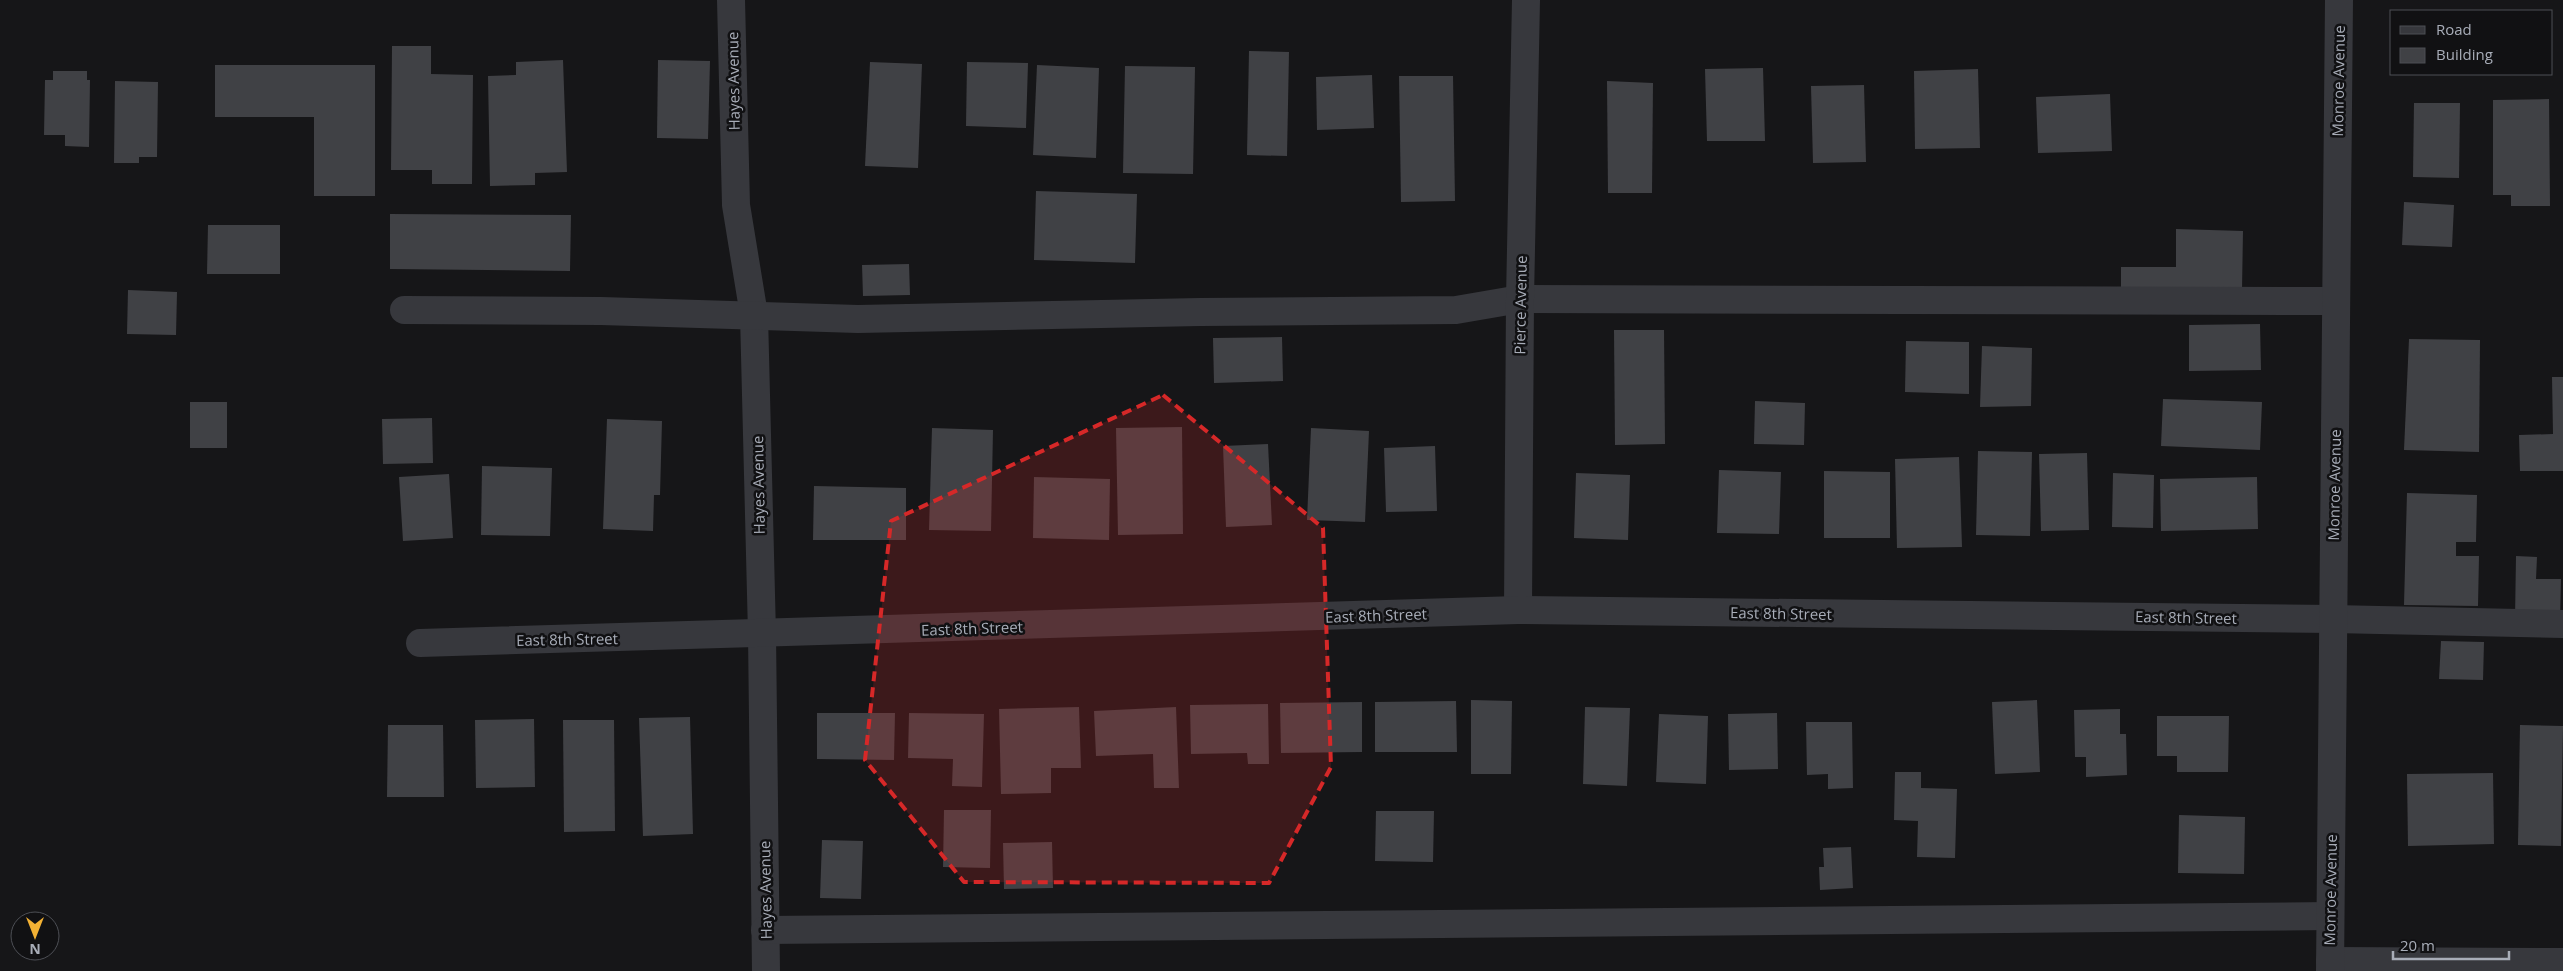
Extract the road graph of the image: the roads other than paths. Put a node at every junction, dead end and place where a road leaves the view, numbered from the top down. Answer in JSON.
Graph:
{"nodes":[{"id":1,"x":731,"y":0,"type":"edge"},
{"id":2,"x":1526,"y":0,"type":"edge"},
{"id":3,"x":2339,"y":0,"type":"edge"},
{"id":4,"x":1520,"y":299,"type":"junction"},
{"id":5,"x":2336,"y":301,"type":"junction"},
{"id":6,"x":404,"y":310,"type":"dead end"},
{"id":7,"x":754,"y":315,"type":"junction"},
{"id":8,"x":1518,"y":610,"type":"junction"},
{"id":9,"x":2333,"y":619,"type":"junction"},
{"id":10,"x":2563,"y":624,"type":"edge"},
{"id":11,"x":762,"y":634,"type":"junction"},
{"id":12,"x":420,"y":643,"type":"dead end"},
{"id":13,"x":2330,"y":916,"type":"junction"},
{"id":14,"x":765,"y":930,"type":"junction"},
{"id":15,"x":2563,"y":962,"type":"edge"},
{"id":16,"x":2330,"y":966,"type":"edge"},
{"id":17,"x":766,"y":971,"type":"edge"}],
"edges":[{"from":1,"to":7,"type":"street","name":"Hayes Avenue"},
{"from":2,"to":4,"type":"street","name":"Pierce Avenue"},
{"from":3,"to":5,"type":"street","name":"Monroe Avenue"},
{"from":4,"to":5,"type":"street"},
{"from":4,"to":7,"type":"street"},
{"from":4,"to":8,"type":"street","name":"Pierce Avenue"},
{"from":5,"to":9,"type":"street","name":"Monroe Avenue"},
{"from":6,"to":7,"type":"street"},
{"from":7,"to":11,"type":"street","name":"Hayes Avenue"},
{"from":8,"to":9,"type":"street","name":"East 8th Street"},
{"from":8,"to":11,"type":"street","name":"East 8th Street"},
{"from":9,"to":10,"type":"street","name":"East 8th Street"},
{"from":9,"to":13,"type":"street","name":"Monroe Avenue"},
{"from":11,"to":12,"type":"street","name":"East 8th Street"},
{"from":11,"to":14,"type":"street","name":"Hayes Avenue"},
{"from":13,"to":14,"type":"street"},
{"from":13,"to":16,"type":"street","name":"Monroe Avenue"},
{"from":14,"to":17,"type":"street","name":"Hayes Avenue"},
{"from":15,"to":16,"type":"street"}]}
